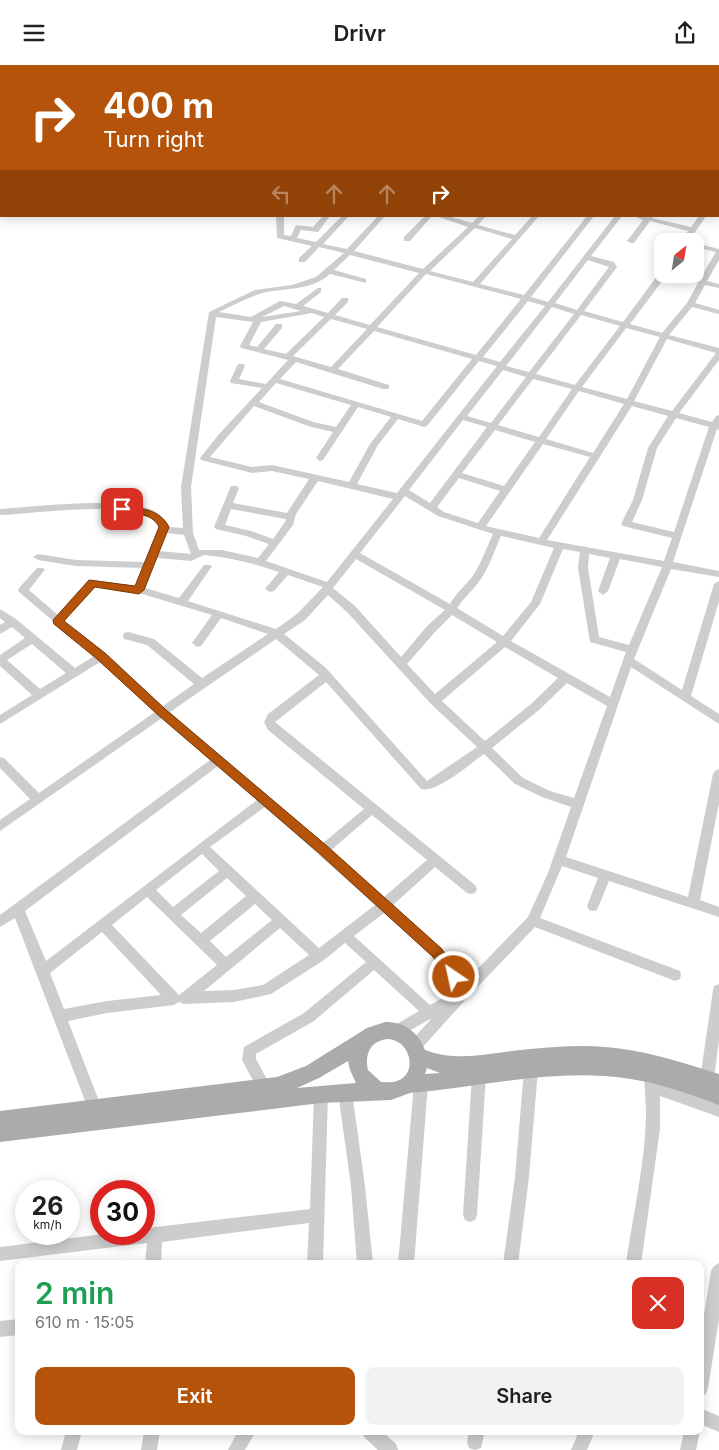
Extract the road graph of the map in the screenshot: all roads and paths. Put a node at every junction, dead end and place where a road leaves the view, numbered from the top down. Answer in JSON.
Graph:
{"nodes":[{"id":1,"x":280,"y":217,"type":"edge"},
{"id":2,"x":326,"y":217,"type":"edge"},
{"id":3,"x":345,"y":217,"type":"edge"},
{"id":4,"x":381,"y":217,"type":"edge"},
{"id":5,"x":428,"y":217,"type":"edge"},
{"id":6,"x":442,"y":217,"type":"edge"},
{"id":7,"x":482,"y":217,"type":"edge"},
{"id":8,"x":535,"y":217,"type":"edge"},
{"id":9,"x":590,"y":217,"type":"edge"},
{"id":10,"x":618,"y":217,"type":"edge"},
{"id":11,"x":702,"y":217,"type":"edge"},
{"id":12,"x":649,"y":218,"type":"edge"},
{"id":13,"x":474,"y":227,"type":"junction"},
{"id":14,"x":694,"y":230,"type":"junction"},
{"id":15,"x":692,"y":233,"type":"edge"},
{"id":16,"x":517,"y":238,"type":"junction"},
{"id":17,"x":293,"y":239,"type":"junction"},
{"id":18,"x":407,"y":239,"type":"dead end"},
{"id":19,"x":632,"y":241,"type":"dead end"},
{"id":20,"x":317,"y":245,"type":"junction"},
{"id":21,"x":704,"y":248,"type":"edge"},
{"id":22,"x":719,"y":252,"type":"edge"},
{"id":23,"x":349,"y":253,"type":"junction"},
{"id":24,"x":586,"y":257,"type":"junction"},
{"id":25,"x":302,"y":260,"type":"dead end"},
{"id":26,"x":329,"y":271,"type":"junction"},
{"id":27,"x":424,"y":272,"type":"junction"},
{"id":28,"x":704,"y":278,"type":"edge"},
{"id":29,"x":363,"y":281,"type":"dead end"},
{"id":30,"x":704,"y":282,"type":"edge"},
{"id":31,"x":656,"y":283,"type":"edge"},
{"id":32,"x":701,"y":283,"type":"edge"},
{"id":33,"x":475,"y":285,"type":"junction"},
{"id":34,"x":719,"y":286,"type":"edge"},
{"id":35,"x":318,"y":290,"type":"dead end"},
{"id":36,"x":526,"y":298,"type":"junction"},
{"id":37,"x":345,"y":300,"type":"dead end"},
{"id":38,"x":548,"y":304,"type":"junction"},
{"id":39,"x":690,"y":304,"type":"junction"},
{"id":40,"x":298,"y":306,"type":"junction"},
{"id":41,"x":312,"y":311,"type":"junction"},
{"id":42,"x":213,"y":312,"type":"junction"},
{"id":43,"x":719,"y":312,"type":"edge"},
{"id":44,"x":580,"y":313,"type":"junction"},
{"id":45,"x":329,"y":315,"type":"junction"},
{"id":46,"x":255,"y":320,"type":"junction"},
{"id":47,"x":626,"y":325,"type":"junction"},
{"id":48,"x":279,"y":326,"type":"dead end"},
{"id":49,"x":370,"y":328,"type":"junction"},
{"id":50,"x":665,"y":335,"type":"junction"},
{"id":51,"x":259,"y":350,"type":"junction"},
{"id":52,"x":718,"y":350,"type":"edge"},
{"id":53,"x":291,"y":358,"type":"junction"},
{"id":54,"x":478,"y":358,"type":"junction"},
{"id":55,"x":242,"y":366,"type":"dead end"},
{"id":56,"x":501,"y":366,"type":"junction"},
{"id":57,"x":333,"y":370,"type":"junction"},
{"id":58,"x":531,"y":376,"type":"junction"},
{"id":59,"x":272,"y":384,"type":"junction"},
{"id":60,"x":386,"y":387,"type":"dead end"},
{"id":61,"x":577,"y":389,"type":"junction"},
{"id":62,"x":253,"y":403,"type":"junction"},
{"id":63,"x":628,"y":403,"type":"junction"},
{"id":64,"x":355,"y":405,"type":"junction"},
{"id":65,"x":674,"y":415,"type":"junction"},
{"id":66,"x":396,"y":417,"type":"junction"},
{"id":67,"x":461,"y":417,"type":"junction"},
{"id":68,"x":718,"y":424,"type":"edge"},
{"id":69,"x":493,"y":427,"type":"junction"},
{"id":70,"x":338,"y":430,"type":"junction"},
{"id":71,"x":541,"y":441,"type":"junction"},
{"id":72,"x":595,"y":456,"type":"junction"},
{"id":73,"x":320,"y":458,"type":"dead end"},
{"id":74,"x":456,"y":475,"type":"junction"},
{"id":75,"x":315,"y":478,"type":"junction"},
{"id":76,"x":352,"y":486,"type":"junction"},
{"id":77,"x":234,"y":488,"type":"dead end"},
{"id":78,"x":506,"y":490,"type":"junction"},
{"id":79,"x":401,"y":494,"type":"junction"},
{"id":80,"x":227,"y":505,"type":"junction"},
{"id":81,"x":432,"y":508,"type":"junction"},
{"id":82,"x":0,"y":512,"type":"edge"},
{"id":83,"x":290,"y":517,"type":"junction"},
{"id":84,"x":480,"y":527,"type":"junction"},
{"id":85,"x":162,"y":531,"type":"junction"},
{"id":86,"x":188,"y":533,"type":"junction"},
{"id":87,"x":498,"y":533,"type":"junction"},
{"id":88,"x":677,"y":536,"type":"junction"},
{"id":89,"x":541,"y":542,"type":"junction"},
{"id":90,"x":275,"y":543,"type":"junction"},
{"id":91,"x":560,"y":546,"type":"junction"},
{"id":92,"x":585,"y":550,"type":"junction"},
{"id":93,"x":152,"y":554,"type":"junction"},
{"id":94,"x":354,"y":554,"type":"junction"},
{"id":95,"x":196,"y":555,"type":"junction"},
{"id":96,"x":616,"y":556,"type":"junction"},
{"id":97,"x":38,"y":557,"type":"dead end"},
{"id":98,"x":260,"y":562,"type":"junction"},
{"id":99,"x":148,"y":565,"type":"junction"},
{"id":100,"x":667,"y":565,"type":"junction"},
{"id":101,"x":206,"y":567,"type":"dead end"},
{"id":102,"x":40,"y":570,"type":"dead end"},
{"id":103,"x":286,"y":571,"type":"junction"},
{"id":104,"x":719,"y":574,"type":"edge"},
{"id":105,"x":719,"y":585,"type":"edge"},
{"id":106,"x":328,"y":587,"type":"junction"},
{"id":107,"x":270,"y":589,"type":"dead end"},
{"id":108,"x":139,"y":590,"type":"junction"},
{"id":109,"x":603,"y":591,"type":"dead end"},
{"id":110,"x":182,"y":602,"type":"junction"},
{"id":111,"x":451,"y":610,"type":"junction"},
{"id":112,"x":0,"y":613,"type":"edge"},
{"id":113,"x":219,"y":613,"type":"junction"},
{"id":114,"x":58,"y":621,"type":"junction"},
{"id":115,"x":12,"y":622,"type":"junction"},
{"id":116,"x":0,"y":630,"type":"edge"},
{"id":117,"x":276,"y":633,"type":"junction"},
{"id":118,"x":128,"y":636,"type":"dead end"},
{"id":119,"x":32,"y":639,"type":"junction"},
{"id":120,"x":504,"y":642,"type":"junction"},
{"id":121,"x":197,"y":643,"type":"dead end"},
{"id":122,"x":630,"y":655,"type":"junction"},
{"id":123,"x":101,"y":656,"type":"junction"},
{"id":124,"x":0,"y":660,"type":"edge"},
{"id":125,"x":401,"y":664,"type":"junction"},
{"id":126,"x":74,"y":673,"type":"junction"},
{"id":127,"x":326,"y":676,"type":"junction"},
{"id":128,"x":565,"y":678,"type":"junction"},
{"id":129,"x":202,"y":684,"type":"junction"},
{"id":130,"x":39,"y":695,"type":"junction"},
{"id":131,"x":685,"y":697,"type":"junction"},
{"id":132,"x":435,"y":701,"type":"junction"},
{"id":133,"x":612,"y":704,"type":"junction"},
{"id":134,"x":0,"y":705,"type":"edge"},
{"id":135,"x":162,"y":712,"type":"junction"},
{"id":136,"x":5,"y":717,"type":"edge"},
{"id":137,"x":719,"y":719,"type":"edge"},
{"id":138,"x":485,"y":748,"type":"junction"},
{"id":139,"x":219,"y":759,"type":"junction"},
{"id":140,"x":0,"y":761,"type":"edge"},
{"id":141,"x":719,"y":774,"type":"edge"},
{"id":142,"x":36,"y":797,"type":"junction"},
{"id":143,"x":265,"y":800,"type":"junction"},
{"id":144,"x":716,"y":801,"type":"edge"},
{"id":145,"x":577,"y":804,"type":"junction"},
{"id":146,"x":372,"y":809,"type":"junction"},
{"id":147,"x":0,"y":817,"type":"edge"},
{"id":148,"x":0,"y":826,"type":"edge"},
{"id":149,"x":202,"y":847,"type":"junction"},
{"id":150,"x":323,"y":850,"type":"junction"},
{"id":151,"x":559,"y":860,"type":"junction"},
{"id":152,"x":434,"y":861,"type":"junction"},
{"id":153,"x":228,"y":871,"type":"junction"},
{"id":154,"x":605,"y":876,"type":"junction"},
{"id":155,"x":470,"y":889,"type":"dead end"},
{"id":156,"x":147,"y":890,"type":"junction"},
{"id":157,"x":255,"y":896,"type":"junction"},
{"id":158,"x":384,"y":905,"type":"junction"},
{"id":159,"x":694,"y":905,"type":"junction"},
{"id":160,"x":593,"y":906,"type":"dead end"},
{"id":161,"x":18,"y":909,"type":"junction"},
{"id":162,"x":719,"y":911,"type":"edge"},
{"id":163,"x":172,"y":914,"type":"junction"},
{"id":164,"x":281,"y":920,"type":"junction"},
{"id":165,"x":532,"y":921,"type":"junction"},
{"id":166,"x":0,"y":922,"type":"edge"},
{"id":167,"x":103,"y":924,"type":"junction"},
{"id":168,"x":345,"y":935,"type":"junction"},
{"id":169,"x":201,"y":941,"type":"junction"},
{"id":170,"x":319,"y":956,"type":"junction"},
{"id":171,"x":375,"y":963,"type":"junction"},
{"id":172,"x":226,"y":965,"type":"junction"},
{"id":173,"x":43,"y":971,"type":"junction"},
{"id":174,"x":675,"y":975,"type":"dead end"},
{"id":175,"x":719,"y":989,"type":"edge"},
{"id":176,"x":462,"y":994,"type":"junction"},
{"id":177,"x":180,"y":999,"type":"junction"},
{"id":178,"x":429,"y":1012,"type":"junction"},
{"id":179,"x":61,"y":1016,"type":"junction"},
{"id":180,"x":395,"y":1031,"type":"junction"},
{"id":181,"x":366,"y":1039,"type":"junction"},
{"id":182,"x":417,"y":1051,"type":"junction"},
{"id":183,"x":531,"y":1070,"type":"junction"},
{"id":184,"x":479,"y":1075,"type":"junction"},
{"id":185,"x":651,"y":1075,"type":"junction"},
{"id":186,"x":713,"y":1081,"type":"edge"},
{"id":187,"x":407,"y":1086,"type":"junction"},
{"id":188,"x":264,"y":1087,"type":"junction"},
{"id":189,"x":345,"y":1092,"type":"junction"},
{"id":190,"x":321,"y":1094,"type":"junction"},
{"id":191,"x":719,"y":1096,"type":"edge"},
{"id":192,"x":719,"y":1110,"type":"edge"},
{"id":193,"x":97,"y":1114,"type":"junction"},
{"id":194,"x":0,"y":1122,"type":"edge"},
{"id":195,"x":318,"y":1215,"type":"junction"},
{"id":196,"x":470,"y":1215,"type":"dead end"},
{"id":197,"x":155,"y":1234,"type":"edge"},
{"id":198,"x":90,"y":1242,"type":"edge"},
{"id":199,"x":154,"y":1245,"type":"edge"},
{"id":200,"x":0,"y":1254,"type":"edge"},
{"id":201,"x":153,"y":1260,"type":"edge"},
{"id":202,"x":315,"y":1260,"type":"edge"},
{"id":203,"x":365,"y":1260,"type":"edge"},
{"id":204,"x":406,"y":1260,"type":"edge"},
{"id":205,"x":511,"y":1260,"type":"edge"},
{"id":206,"x":634,"y":1260,"type":"edge"},
{"id":207,"x":719,"y":1271,"type":"edge"},
{"id":208,"x":15,"y":1327,"type":"edge"},
{"id":209,"x":0,"y":1329,"type":"edge"},
{"id":210,"x":704,"y":1363,"type":"edge"},
{"id":211,"x":704,"y":1418,"type":"edge"},
{"id":212,"x":719,"y":1424,"type":"edge"},
{"id":213,"x":73,"y":1435,"type":"edge"},
{"id":214,"x":151,"y":1435,"type":"edge"},
{"id":215,"x":374,"y":1435,"type":"edge"},
{"id":216,"x":585,"y":1435,"type":"edge"},
{"id":217,"x":691,"y":1435,"type":"edge"},
{"id":218,"x":69,"y":1450,"type":"edge"},
{"id":219,"x":149,"y":1450,"type":"edge"},
{"id":220,"x":390,"y":1450,"type":"edge"},
{"id":221,"x":579,"y":1450,"type":"edge"},
{"id":222,"x":688,"y":1450,"type":"edge"}],
"edges":[{"from":1,"to":17,"type":"street"},
{"from":2,"to":17,"type":"street"},
{"from":3,"to":20,"type":"street"},
{"from":4,"to":23,"type":"street"},
{"from":5,"to":18,"type":"street"},
{"from":6,"to":13,"type":"street"},
{"from":7,"to":13,"type":"street"},
{"from":8,"to":16,"type":"street"},
{"from":9,"to":36,"type":"street"},
{"from":10,"to":24,"type":"street"},
{"from":11,"to":14,"type":"street"},
{"from":12,"to":14,"type":"street"},
{"from":12,"to":19,"type":"street"},
{"from":13,"to":16,"type":"street"},
{"from":13,"to":27,"type":"street"},
{"from":14,"to":15,"type":"street"},
{"from":16,"to":33,"type":"street"},
{"from":17,"to":20,"type":"street"},
{"from":20,"to":23,"type":"street"},
{"from":20,"to":25,"type":"street"},
{"from":21,"to":22,"type":"street"},
{"from":22,"to":28,"type":"street"},
{"from":23,"to":26,"type":"street"},
{"from":23,"to":27,"type":"street"},
{"from":24,"to":38,"type":"street"},
{"from":24,"to":44,"type":"street"},
{"from":26,"to":29,"type":"street"},
{"from":26,"to":42,"type":"street"},
{"from":27,"to":33,"type":"street"},
{"from":27,"to":49,"type":"street"},
{"from":30,"to":34,"type":"street"},
{"from":31,"to":47,"type":"street"},
{"from":32,"to":39,"type":"street"},
{"from":33,"to":36,"type":"street"},
{"from":35,"to":40,"type":"street"},
{"from":36,"to":38,"type":"street"},
{"from":36,"to":54,"type":"street"},
{"from":37,"to":45,"type":"street"},
{"from":38,"to":44,"type":"street"},
{"from":38,"to":56,"type":"street"},
{"from":39,"to":43,"type":"street"},
{"from":39,"to":50,"type":"street"},
{"from":40,"to":41,"type":"street"},
{"from":40,"to":46,"type":"street"},
{"from":41,"to":45,"type":"street"},
{"from":41,"to":46,"type":"street"},
{"from":42,"to":46,"type":"street"},
{"from":42,"to":86,"type":"street"},
{"from":44,"to":47,"type":"street"},
{"from":44,"to":58,"type":"street"},
{"from":45,"to":49,"type":"street"},
{"from":45,"to":53,"type":"street"},
{"from":46,"to":51,"type":"street"},
{"from":47,"to":50,"type":"street"},
{"from":47,"to":61,"type":"street"},
{"from":48,"to":51,"type":"street"},
{"from":49,"to":54,"type":"street"},
{"from":49,"to":57,"type":"street"},
{"from":50,"to":52,"type":"street"},
{"from":50,"to":63,"type":"street"},
{"from":51,"to":53,"type":"street"},
{"from":52,"to":65,"type":"street"},
{"from":53,"to":57,"type":"street"},
{"from":53,"to":59,"type":"street"},
{"from":54,"to":56,"type":"street"},
{"from":54,"to":66,"type":"street"},
{"from":55,"to":59,"type":"street"},
{"from":56,"to":58,"type":"street"},
{"from":56,"to":67,"type":"street"},
{"from":57,"to":60,"type":"street"},
{"from":58,"to":61,"type":"street"},
{"from":58,"to":69,"type":"street"},
{"from":59,"to":62,"type":"street"},
{"from":59,"to":64,"type":"street"},
{"from":61,"to":63,"type":"street"},
{"from":61,"to":71,"type":"street"},
{"from":62,"to":70,"type":"street"},
{"from":62,"to":75,"type":"street"},
{"from":63,"to":65,"type":"street"},
{"from":63,"to":72,"type":"street"},
{"from":64,"to":66,"type":"street"},
{"from":64,"to":70,"type":"street"},
{"from":65,"to":68,"type":"street"},
{"from":65,"to":88,"type":"street"},
{"from":66,"to":76,"type":"street"},
{"from":67,"to":69,"type":"street"},
{"from":67,"to":79,"type":"street"},
{"from":68,"to":88,"type":"street"},
{"from":69,"to":71,"type":"street"},
{"from":69,"to":74,"type":"street"},
{"from":70,"to":73,"type":"street"},
{"from":71,"to":72,"type":"street"},
{"from":71,"to":78,"type":"street"},
{"from":72,"to":89,"type":"street"},
{"from":74,"to":78,"type":"street"},
{"from":74,"to":81,"type":"street"},
{"from":75,"to":76,"type":"street"},
{"from":75,"to":83,"type":"street"},
{"from":76,"to":79,"type":"street"},
{"from":77,"to":80,"type":"street"},
{"from":78,"to":84,"type":"street"},
{"from":79,"to":81,"type":"street"},
{"from":79,"to":94,"type":"street"},
{"from":80,"to":83,"type":"street"},
{"from":80,"to":90,"type":"street"},
{"from":81,"to":84,"type":"street"},
{"from":82,"to":85,"type":"street"},
{"from":83,"to":90,"type":"street"},
{"from":84,"to":87,"type":"street"},
{"from":85,"to":86,"type":"street"},
{"from":85,"to":93,"type":"street"},
{"from":86,"to":95,"type":"street"},
{"from":87,"to":89,"type":"street"},
{"from":87,"to":111,"type":"street"},
{"from":88,"to":100,"type":"street"},
{"from":89,"to":91,"type":"street"},
{"from":90,"to":98,"type":"street"},
{"from":91,"to":92,"type":"street"},
{"from":91,"to":120,"type":"street"},
{"from":92,"to":96,"type":"street"},
{"from":92,"to":122,"type":"street"},
{"from":93,"to":95,"type":"street"},
{"from":93,"to":99,"type":"street"},
{"from":94,"to":106,"type":"street"},
{"from":94,"to":111,"type":"street"},
{"from":95,"to":98,"type":"street"},
{"from":96,"to":100,"type":"street"},
{"from":96,"to":109,"type":"street"},
{"from":97,"to":99,"type":"street"},
{"from":98,"to":103,"type":"street"},
{"from":99,"to":108,"type":"street"},
{"from":100,"to":104,"type":"street"},
{"from":100,"to":122,"type":"street"},
{"from":101,"to":110,"type":"street"},
{"from":102,"to":114,"type":"street"},
{"from":103,"to":106,"type":"street"},
{"from":103,"to":107,"type":"street"},
{"from":105,"to":131,"type":"street"},
{"from":106,"to":117,"type":"street"},
{"from":106,"to":125,"type":"street"},
{"from":108,"to":110,"type":"street"},
{"from":108,"to":114,"type":"street"},
{"from":110,"to":113,"type":"street"},
{"from":111,"to":120,"type":"street"},
{"from":111,"to":125,"type":"street"},
{"from":112,"to":115,"type":"street"},
{"from":113,"to":117,"type":"street"},
{"from":113,"to":121,"type":"street"},
{"from":114,"to":123,"type":"street"},
{"from":115,"to":116,"type":"street"},
{"from":115,"to":119,"type":"street"},
{"from":117,"to":127,"type":"street"},
{"from":117,"to":129,"type":"street"},
{"from":118,"to":129,"type":"street"},
{"from":119,"to":124,"type":"street"},
{"from":119,"to":126,"type":"street"},
{"from":120,"to":128,"type":"street"},
{"from":120,"to":132,"type":"street"},
{"from":122,"to":131,"type":"street"},
{"from":122,"to":133,"type":"street"},
{"from":123,"to":126,"type":"street"},
{"from":123,"to":135,"type":"street"},
{"from":124,"to":130,"type":"street"},
{"from":125,"to":132,"type":"street"},
{"from":126,"to":130,"type":"street"},
{"from":127,"to":138,"type":"street"},
{"from":127,"to":146,"type":"street"},
{"from":128,"to":133,"type":"street"},
{"from":128,"to":138,"type":"street"},
{"from":129,"to":135,"type":"street"},
{"from":130,"to":136,"type":"street"},
{"from":131,"to":137,"type":"street"},
{"from":132,"to":138,"type":"street"},
{"from":133,"to":145,"type":"street"},
{"from":134,"to":136,"type":"street"},
{"from":135,"to":139,"type":"street"},
{"from":135,"to":142,"type":"street"},
{"from":138,"to":145,"type":"street"},
{"from":139,"to":143,"type":"street"},
{"from":139,"to":161,"type":"street"},
{"from":140,"to":142,"type":"street"},
{"from":141,"to":144,"type":"street"},
{"from":142,"to":147,"type":"street"},
{"from":142,"to":148,"type":"street"},
{"from":143,"to":149,"type":"street"},
{"from":143,"to":150,"type":"street"},
{"from":144,"to":159,"type":"street"},
{"from":145,"to":151,"type":"street"},
{"from":146,"to":150,"type":"street"},
{"from":146,"to":152,"type":"street"},
{"from":149,"to":153,"type":"street"},
{"from":149,"to":156,"type":"street"},
{"from":150,"to":158,"type":"street"},
{"from":151,"to":154,"type":"street"},
{"from":151,"to":165,"type":"street"},
{"from":152,"to":155,"type":"street"},
{"from":152,"to":158,"type":"street"},
{"from":153,"to":157,"type":"street"},
{"from":153,"to":163,"type":"street"},
{"from":154,"to":159,"type":"street"},
{"from":154,"to":160,"type":"street"},
{"from":156,"to":163,"type":"street"},
{"from":156,"to":167,"type":"street"},
{"from":157,"to":164,"type":"street"},
{"from":157,"to":169,"type":"street"},
{"from":158,"to":168,"type":"street"},
{"from":158,"to":176,"type":"street"},
{"from":159,"to":162,"type":"street"},
{"from":161,"to":166,"type":"street"},
{"from":161,"to":173,"type":"street"},
{"from":163,"to":169,"type":"street"},
{"from":164,"to":170,"type":"street"},
{"from":164,"to":172,"type":"street"},
{"from":165,"to":174,"type":"street"},
{"from":165,"to":176,"type":"street"},
{"from":167,"to":173,"type":"street"},
{"from":167,"to":177,"type":"street"},
{"from":168,"to":170,"type":"street"},
{"from":168,"to":171,"type":"street"},
{"from":169,"to":172,"type":"street"},
{"from":170,"to":177,"type":"street"},
{"from":171,"to":178,"type":"street"},
{"from":171,"to":188,"type":"street"},
{"from":172,"to":177,"type":"street"},
{"from":173,"to":179,"type":"street"},
{"from":175,"to":186,"type":"street"},
{"from":176,"to":178,"type":"street"},
{"from":176,"to":182,"type":"street"},
{"from":177,"to":179,"type":"street"},
{"from":178,"to":180,"type":"street"},
{"from":179,"to":193,"type":"street"},
{"from":180,"to":181,"type":"main road"},
{"from":180,"to":182,"type":"main road"},
{"from":181,"to":187,"type":"main road"},
{"from":181,"to":188,"type":"main road"},
{"from":182,"to":185,"type":"main road"},
{"from":182,"to":187,"type":"main road"},
{"from":183,"to":184,"type":"main road"},
{"from":183,"to":185,"type":"main road"},
{"from":183,"to":205,"type":"street"},
{"from":184,"to":187,"type":"main road"},
{"from":184,"to":196,"type":"street"},
{"from":185,"to":186,"type":"main road"},
{"from":185,"to":191,"type":"main road"},
{"from":185,"to":192,"type":"street"},
{"from":185,"to":206,"type":"street"},
{"from":187,"to":189,"type":"main road"},
{"from":187,"to":204,"type":"street"},
{"from":188,"to":193,"type":"main road"},
{"from":189,"to":190,"type":"main road"},
{"from":189,"to":203,"type":"street"},
{"from":190,"to":193,"type":"main road"},
{"from":190,"to":195,"type":"street"},
{"from":193,"to":194,"type":"main road"},
{"from":195,"to":197,"type":"street"},
{"from":195,"to":202,"type":"street"},
{"from":198,"to":200,"type":"street"},
{"from":199,"to":201,"type":"street"},
{"from":207,"to":210,"type":"street"},
{"from":208,"to":209,"type":"street"},
{"from":211,"to":212,"type":"street"},
{"from":213,"to":218,"type":"street"},
{"from":214,"to":219,"type":"street"},
{"from":215,"to":220,"type":"street"},
{"from":216,"to":221,"type":"street"},
{"from":217,"to":222,"type":"street"}]}
